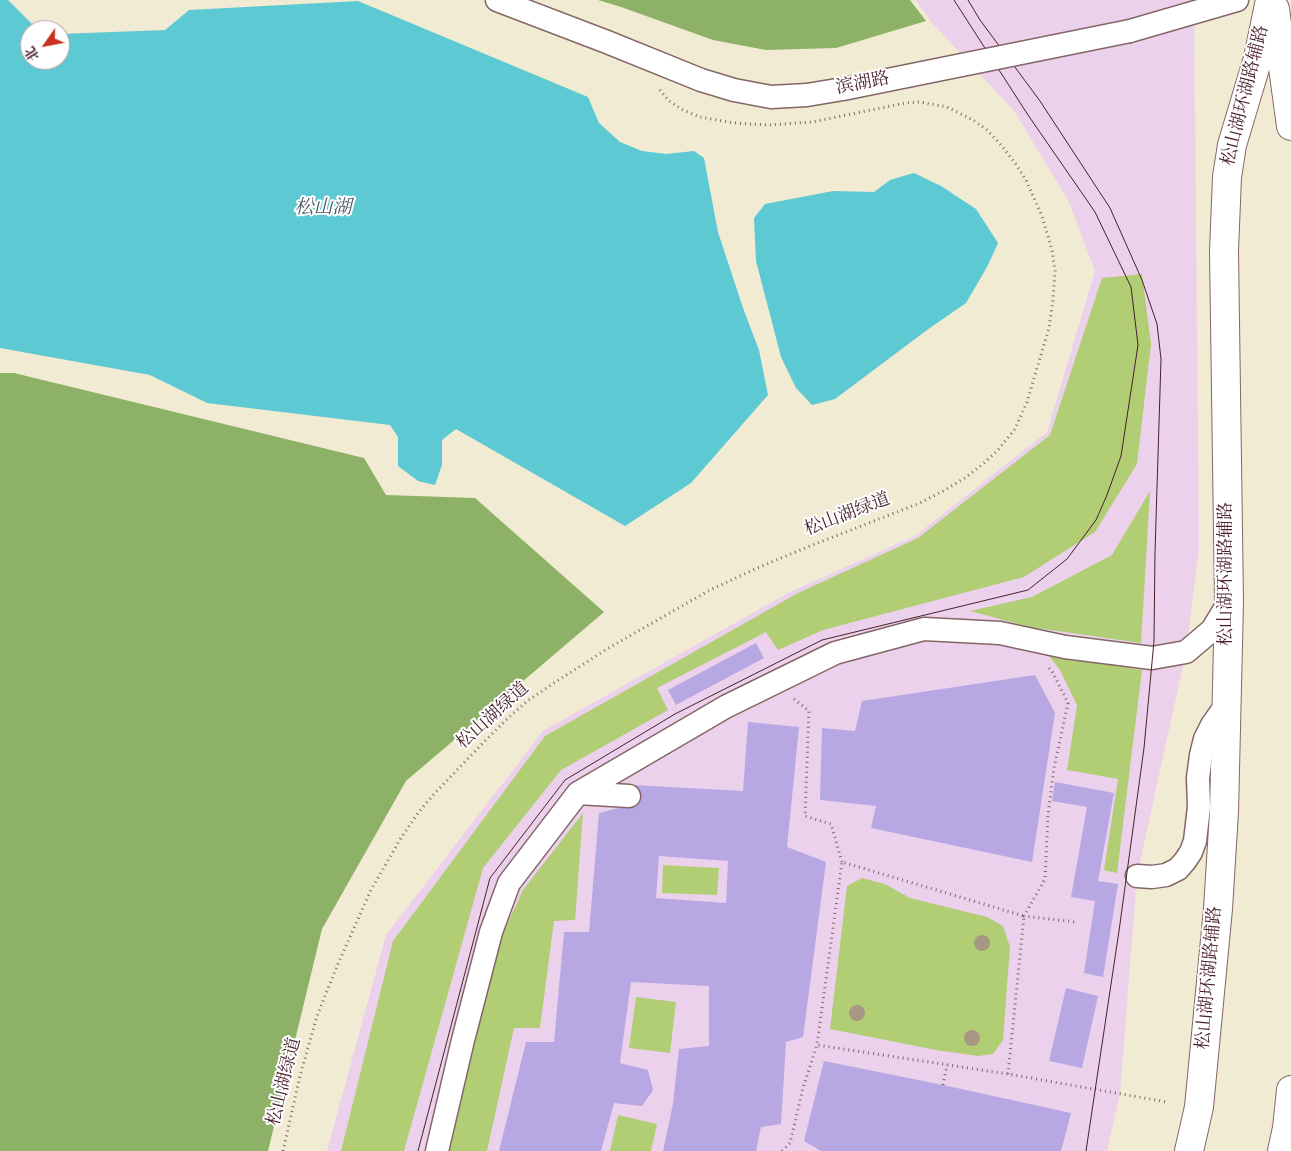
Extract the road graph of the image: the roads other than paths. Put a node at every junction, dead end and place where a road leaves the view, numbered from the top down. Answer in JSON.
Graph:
{"nodes":[{"id":1,"x":497,"y":0,"type":"edge"},
{"id":2,"x":1237,"y":0,"type":"edge"},
{"id":3,"x":1272,"y":0,"type":"edge"},
{"id":4,"x":1291,"y":126,"type":"edge"},
{"id":5,"x":1230,"y":602,"type":"junction"},
{"id":6,"x":1227,"y":704,"type":"junction"},
{"id":7,"x":578,"y":792,"type":"junction"},
{"id":8,"x":629,"y":796,"type":"dead end"},
{"id":9,"x":1137,"y":876,"type":"dead end"},
{"id":10,"x":1291,"y":1090,"type":"edge"},
{"id":11,"x":437,"y":1151,"type":"edge"},
{"id":12,"x":1190,"y":1151,"type":"edge"},
{"id":13,"x":1282,"y":1151,"type":"edge"}],
"edges":[{"from":1,"to":2,"type":"street","name":"滨湖路","bridge":true},
{"from":3,"to":4,"type":"main road"},
{"from":3,"to":5,"type":"main road","name":"松山湖环湖路辅路"},
{"from":5,"to":6,"type":"main road","name":"松山湖环湖路辅路"},
{"from":5,"to":7,"type":"street"},
{"from":6,"to":9,"type":"street"},
{"from":6,"to":12,"type":"main road","name":"松山湖环湖路辅路"},
{"from":7,"to":8,"type":"street"},
{"from":7,"to":11,"type":"street"},
{"from":10,"to":13,"type":"main road"}]}
